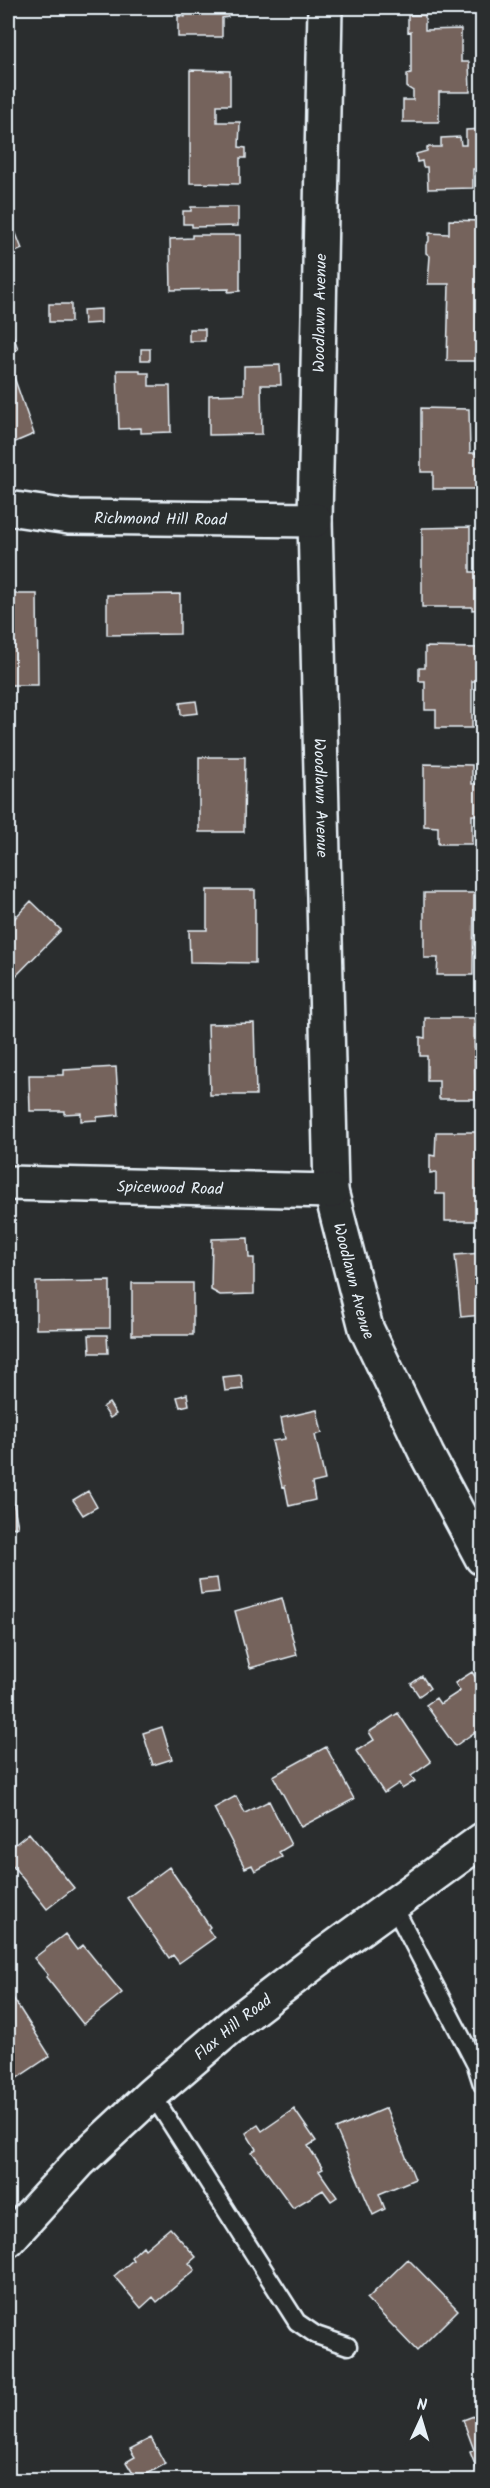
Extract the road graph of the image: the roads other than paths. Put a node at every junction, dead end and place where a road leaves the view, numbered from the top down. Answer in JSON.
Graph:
{"nodes":[{"id":1,"x":325,"y":8,"type":"edge"},
{"id":2,"x":8,"y":508,"type":"edge"},
{"id":3,"x":315,"y":520,"type":"junction"},
{"id":4,"x":8,"y":1183,"type":"edge"},
{"id":5,"x":332,"y":1191,"type":"junction"},
{"id":6,"x":483,"y":1558,"type":"edge"},
{"id":7,"x":483,"y":1840,"type":"edge"},
{"id":8,"x":393,"y":1905,"type":"junction"},
{"id":9,"x":483,"y":2084,"type":"edge"},
{"id":10,"x":152,"y":2094,"type":"junction"},
{"id":11,"x":8,"y":2240,"type":"edge"},
{"id":12,"x":348,"y":2346,"type":"dead end"}],
"edges":[{"from":1,"to":3,"type":"street","name":"Woodlawn Avenue"},
{"from":2,"to":3,"type":"street","name":"Richmond Hill Road"},
{"from":3,"to":5,"type":"street","name":"Woodlawn Avenue"},
{"from":4,"to":5,"type":"street","name":"Spicewood Road"},
{"from":5,"to":6,"type":"street","name":"Woodlawn Avenue"},
{"from":7,"to":8,"type":"street","name":"Flax Hill Road"},
{"from":8,"to":9,"type":"lane"},
{"from":8,"to":10,"type":"street","name":"Flax Hill Road"},
{"from":10,"to":11,"type":"street","name":"Flax Hill Road"},
{"from":10,"to":12,"type":"lane"}]}
